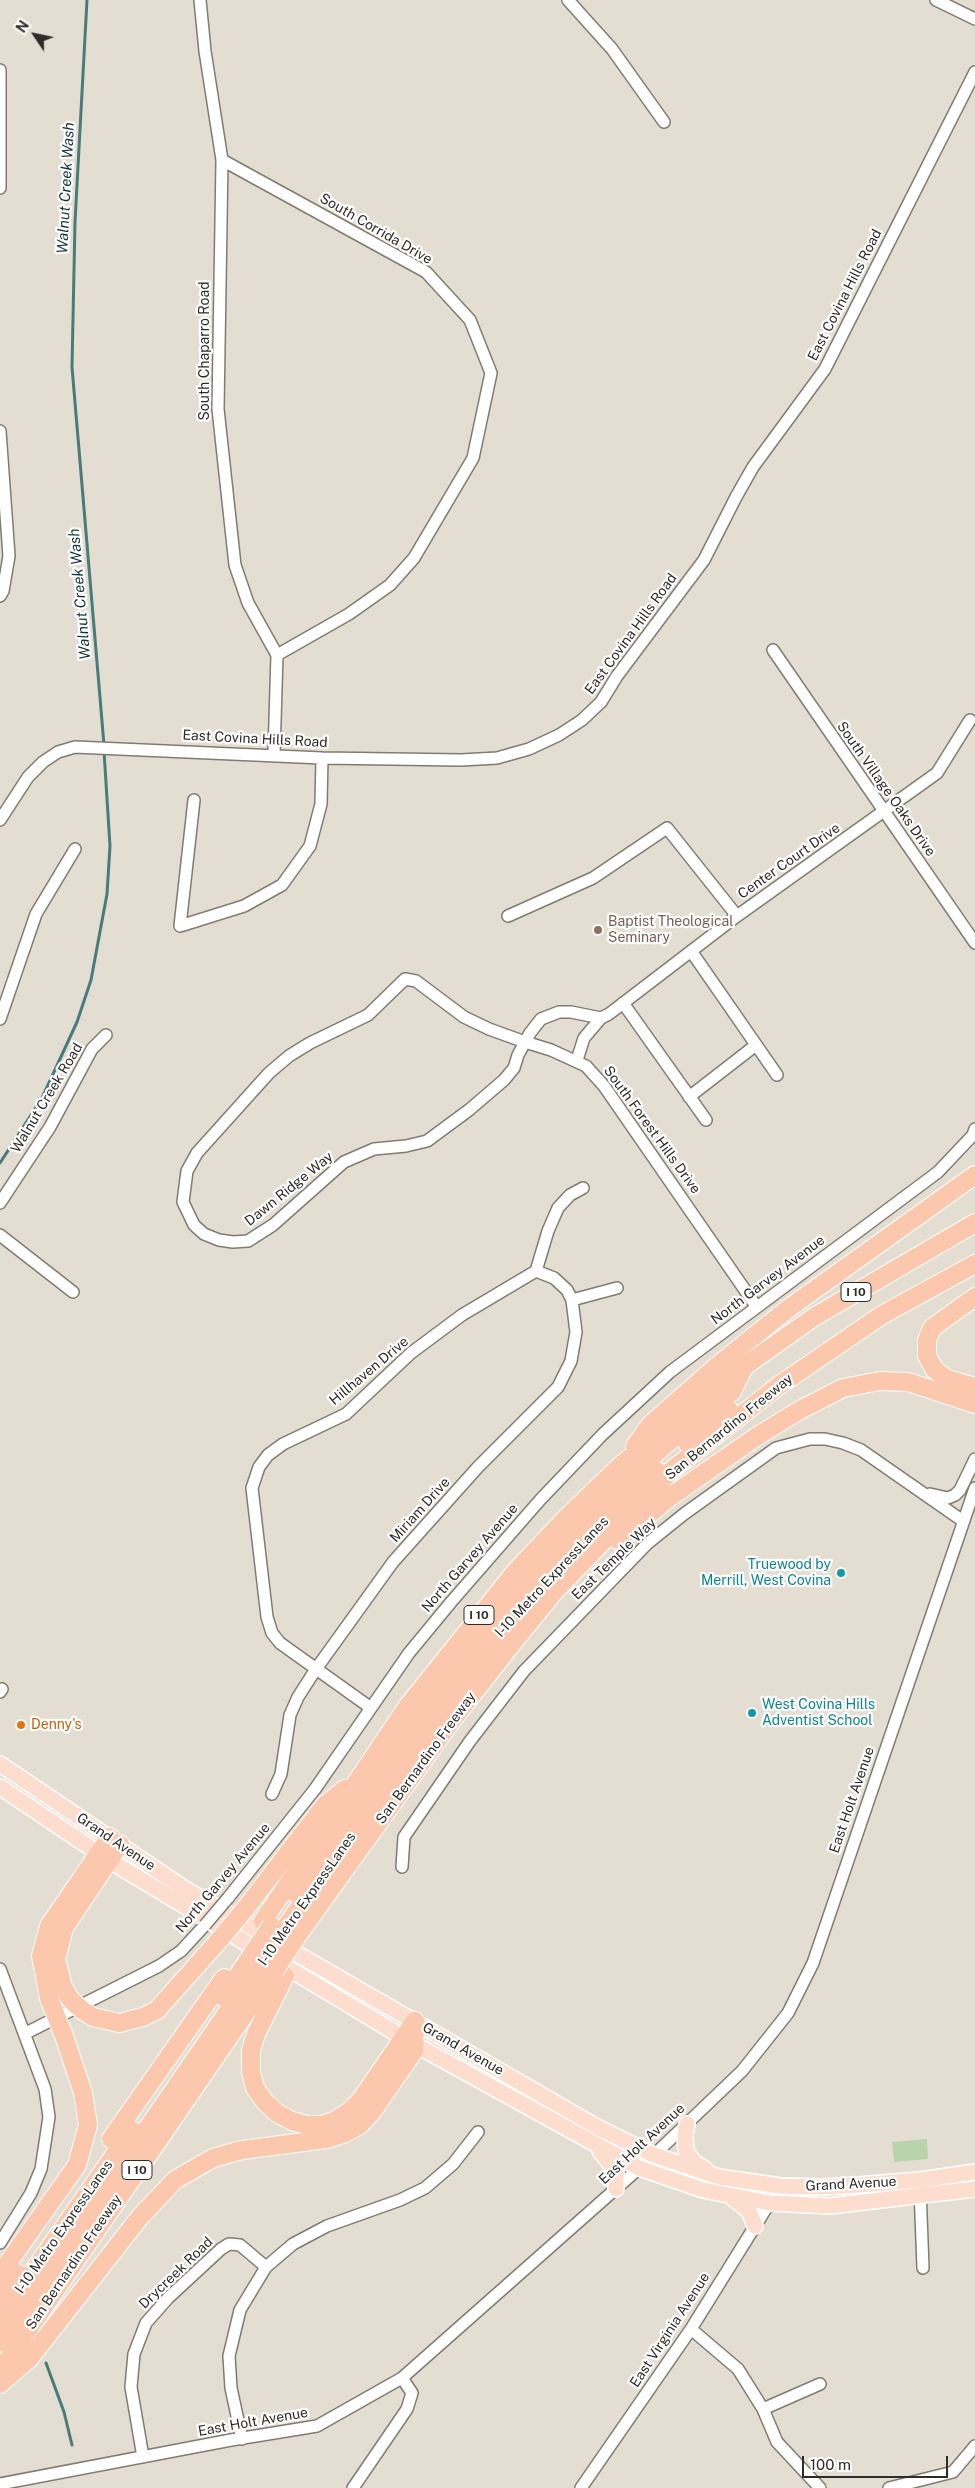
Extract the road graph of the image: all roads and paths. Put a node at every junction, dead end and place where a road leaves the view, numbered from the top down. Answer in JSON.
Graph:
{"nodes":[{"id":1,"x":200,"y":0,"type":"edge"},
{"id":2,"x":568,"y":0,"type":"edge"},
{"id":3,"x":936,"y":0,"type":"edge"},
{"id":4,"x":975,"y":20,"type":"edge"},
{"id":5,"x":1,"y":70,"type":"edge"},
{"id":6,"x":975,"y":72,"type":"edge"},
{"id":7,"x":664,"y":122,"type":"dead end"},
{"id":8,"x":1,"y":151,"type":"edge"},
{"id":9,"x":222,"y":160,"type":"junction"},
{"id":10,"x":0,"y":188,"type":"edge"},
{"id":11,"x":0,"y":431,"type":"edge"},
{"id":12,"x":0,"y":596,"type":"edge"},
{"id":13,"x":773,"y":650,"type":"dead end"},
{"id":14,"x":277,"y":654,"type":"junction"},
{"id":15,"x":970,"y":720,"type":"dead end"},
{"id":16,"x":274,"y":754,"type":"junction"},
{"id":17,"x":322,"y":758,"type":"junction"},
{"id":18,"x":194,"y":800,"type":"dead end"},
{"id":19,"x":884,"y":813,"type":"junction"},
{"id":20,"x":0,"y":820,"type":"edge"},
{"id":21,"x":75,"y":849,"type":"dead end"},
{"id":22,"x":508,"y":916,"type":"dead end"},
{"id":23,"x":737,"y":916,"type":"junction"},
{"id":24,"x":975,"y":944,"type":"edge"},
{"id":25,"x":691,"y":951,"type":"junction"},
{"id":26,"x":623,"y":1003,"type":"junction"},
{"id":27,"x":0,"y":1018,"type":"edge"},
{"id":28,"x":601,"y":1018,"type":"junction"},
{"id":29,"x":106,"y":1035,"type":"dead end"},
{"id":30,"x":527,"y":1038,"type":"junction"},
{"id":31,"x":756,"y":1044,"type":"junction"},
{"id":32,"x":577,"y":1060,"type":"junction"},
{"id":33,"x":777,"y":1075,"type":"dead end"},
{"id":34,"x":689,"y":1097,"type":"junction"},
{"id":35,"x":706,"y":1120,"type":"dead end"},
{"id":36,"x":975,"y":1128,"type":"edge"},
{"id":37,"x":975,"y":1174,"type":"edge"},
{"id":38,"x":582,"y":1188,"type":"dead end"},
{"id":39,"x":0,"y":1203,"type":"edge"},
{"id":40,"x":975,"y":1222,"type":"edge"},
{"id":41,"x":194,"y":1226,"type":"joint"},
{"id":42,"x":0,"y":1235,"type":"edge"},
{"id":43,"x":975,"y":1264,"type":"edge"},
{"id":44,"x":536,"y":1271,"type":"junction"},
{"id":45,"x":616,"y":1288,"type":"dead end"},
{"id":46,"x":73,"y":1292,"type":"dead end"},
{"id":47,"x":975,"y":1297,"type":"edge"},
{"id":48,"x":572,"y":1300,"type":"junction"},
{"id":49,"x":756,"y":1306,"type":"junction"},
{"id":50,"x":745,"y":1366,"type":"junction"},
{"id":51,"x":975,"y":1387,"type":"edge"},
{"id":52,"x":766,"y":1396,"type":"junction"},
{"id":53,"x":975,"y":1404,"type":"edge"},
{"id":54,"x":975,"y":1459,"type":"edge"},
{"id":55,"x":621,"y":1465,"type":"junction"},
{"id":56,"x":975,"y":1488,"type":"edge"},
{"id":57,"x":921,"y":1492,"type":"junction"},
{"id":58,"x":963,"y":1521,"type":"junction"},
{"id":59,"x":554,"y":1592,"type":"junction"},
{"id":60,"x":316,"y":1669,"type":"junction"},
{"id":61,"x":371,"y":1708,"type":"junction"},
{"id":62,"x":0,"y":1764,"type":"edge"},
{"id":63,"x":356,"y":1781,"type":"junction"},
{"id":64,"x":0,"y":1787,"type":"edge"},
{"id":65,"x":272,"y":1794,"type":"dead end"},
{"id":66,"x":115,"y":1841,"type":"junction"},
{"id":67,"x":104,"y":1858,"type":"junction"},
{"id":68,"x":402,"y":1867,"type":"dead end"},
{"id":69,"x":283,"y":1933,"type":"junction"},
{"id":70,"x":263,"y":1963,"type":"junction"},
{"id":71,"x":0,"y":1969,"type":"edge"},
{"id":72,"x":415,"y":2021,"type":"junction"},
{"id":73,"x":26,"y":2033,"type":"junction"},
{"id":74,"x":408,"y":2040,"type":"junction"},
{"id":75,"x":687,"y":2124,"type":"junction"},
{"id":76,"x":478,"y":2132,"type":"dead end"},
{"id":77,"x":592,"y":2143,"type":"junction"},
{"id":78,"x":654,"y":2155,"type":"junction"},
{"id":79,"x":640,"y":2168,"type":"junction"},
{"id":80,"x":975,"y":2172,"type":"edge"},
{"id":81,"x":715,"y":2176,"type":"junction"},
{"id":82,"x":920,"y":2180,"type":"junction"},
{"id":83,"x":780,"y":2186,"type":"junction"},
{"id":84,"x":616,"y":2189,"type":"junction"},
{"id":85,"x":975,"y":2189,"type":"edge"},
{"id":86,"x":728,"y":2194,"type":"junction"},
{"id":87,"x":920,"y":2196,"type":"junction"},
{"id":88,"x":770,"y":2202,"type":"junction"},
{"id":89,"x":755,"y":2226,"type":"junction"},
{"id":90,"x":0,"y":2242,"type":"edge"},
{"id":91,"x":266,"y":2267,"type":"junction"},
{"id":92,"x":923,"y":2268,"type":"dead end"},
{"id":93,"x":0,"y":2274,"type":"edge"},
{"id":94,"x":0,"y":2298,"type":"edge"},
{"id":95,"x":0,"y":2319,"type":"edge"},
{"id":96,"x":691,"y":2329,"type":"junction"},
{"id":97,"x":0,"y":2342,"type":"edge"},
{"id":98,"x":0,"y":2370,"type":"edge"},
{"id":99,"x":402,"y":2378,"type":"junction"},
{"id":100,"x":0,"y":2384,"type":"edge"},
{"id":101,"x":820,"y":2384,"type":"dead end"},
{"id":102,"x":762,"y":2409,"type":"junction"},
{"id":103,"x":242,"y":2439,"type":"junction"},
{"id":104,"x":975,"y":2446,"type":"edge"},
{"id":105,"x":143,"y":2457,"type":"junction"},
{"id":106,"x":0,"y":2484,"type":"edge"},
{"id":107,"x":353,"y":2488,"type":"edge"},
{"id":108,"x":581,"y":2488,"type":"edge"},
{"id":109,"x":820,"y":2488,"type":"edge"},
{"id":110,"x":889,"y":2488,"type":"edge"}],
"edges":[{"from":1,"to":9,"type":"street","name":"South Chaparro Road"},
{"from":2,"to":7,"type":"street"},
{"from":3,"to":4,"type":"street"},
{"from":5,"to":8,"type":"street"},
{"from":6,"to":17,"type":"street","name":"East Covina Hills Road"},
{"from":8,"to":10,"type":"street"},
{"from":9,"to":14,"type":"street","name":"South Chaparro Road"},
{"from":9,"to":14,"type":"street","name":"South Corrida Drive"},
{"from":11,"to":12,"type":"street"},
{"from":13,"to":19,"type":"street","name":"South Village Oaks Drive"},
{"from":14,"to":16,"type":"street"},
{"from":15,"to":19,"type":"street","name":"Center Court Drive"},
{"from":16,"to":17,"type":"street","name":"East Covina Hills Road"},
{"from":16,"to":20,"type":"street","name":"East Covina Hills Road"},
{"from":17,"to":18,"type":"street"},
{"from":19,"to":23,"type":"street","name":"Center Court Drive"},
{"from":19,"to":24,"type":"street","name":"South Village Oaks Drive"},
{"from":21,"to":27,"type":"street"},
{"from":22,"to":23,"type":"street"},
{"from":23,"to":25,"type":"street","name":"Center Court Drive"},
{"from":25,"to":26,"type":"street","name":"Center Court Drive"},
{"from":25,"to":31,"type":"street"},
{"from":26,"to":28,"type":"street","name":"Center Court Drive"},
{"from":26,"to":34,"type":"street"},
{"from":28,"to":30,"type":"street"},
{"from":28,"to":32,"type":"street","name":"Center Court Drive"},
{"from":29,"to":39,"type":"street","name":"Walnut Creek Road"},
{"from":30,"to":32,"type":"street","name":"South Forest Hills Drive"},
{"from":30,"to":41,"type":"street","name":"Dawn Ridge Way"},
{"from":30,"to":41,"type":"street","name":"South Forest Hills Drive"},
{"from":31,"to":33,"type":"street"},
{"from":31,"to":34,"type":"street"},
{"from":32,"to":49,"type":"street","name":"South Forest Hills Drive"},
{"from":34,"to":35,"type":"street"},
{"from":36,"to":49,"type":"street","name":"North Garvey Avenue"},
{"from":37,"to":55,"type":"highway"},
{"from":38,"to":44,"type":"street"},
{"from":40,"to":50,"type":"highway","name":"San Bernardino Freeway","number":"I 10"},
{"from":42,"to":46,"type":"street"},
{"from":43,"to":52,"type":"highway","name":"San Bernardino Freeway","number":"I 10"},
{"from":44,"to":48,"type":"street"},
{"from":44,"to":60,"type":"street","name":"Hillhaven Drive"},
{"from":45,"to":48,"type":"street"},
{"from":47,"to":51,"type":"highway"},
{"from":48,"to":60,"type":"street","name":"Miriam Drive"},
{"from":49,"to":61,"type":"street","name":"North Garvey Avenue"},
{"from":50,"to":55,"type":"highway","name":"San Bernardino Freeway","number":"I 10"},
{"from":50,"to":69,"type":"highway","name":"I-10 Metro ExpressLanes"},
{"from":52,"to":59,"type":"highway","name":"San Bernardino Freeway","number":"I 10"},
{"from":52,"to":69,"type":"highway","name":"I-10 Metro ExpressLanes"},
{"from":53,"to":59,"type":"highway"},
{"from":54,"to":57,"type":"street"},
{"from":55,"to":63,"type":"highway","name":"San Bernardino Freeway","number":"I 10"},
{"from":56,"to":58,"type":"street","name":"East Holt Avenue"},
{"from":57,"to":58,"type":"street","name":"East Temple Way"},
{"from":57,"to":68,"type":"street","name":"East Temple Way"},
{"from":58,"to":75,"type":"street","name":"East Holt Avenue"},
{"from":59,"to":69,"type":"highway","name":"San Bernardino Freeway","number":"I 10"},
{"from":60,"to":61,"type":"street","name":"Hillhaven Drive"},
{"from":60,"to":65,"type":"street","name":"Miriam Drive"},
{"from":61,"to":73,"type":"street","name":"North Garvey Avenue","bridge":true},
{"from":62,"to":66,"type":"main road","name":"Grand Avenue"},
{"from":63,"to":67,"type":"highway","bridge":true},
{"from":63,"to":69,"type":"highway","name":"San Bernardino Freeway","number":"I 10"},
{"from":64,"to":67,"type":"main road","name":"Grand Avenue"},
{"from":66,"to":67,"type":"highway"},
{"from":66,"to":72,"type":"main road","name":"Grand Avenue"},
{"from":67,"to":74,"type":"main road","name":"Grand Avenue"},
{"from":67,"to":93,"type":"highway","bridge":true},
{"from":69,"to":70,"type":"highway"},
{"from":69,"to":70,"type":"highway","name":"San Bernardino Freeway","number":"I 10"},
{"from":70,"to":74,"type":"highway"},
{"from":70,"to":94,"type":"highway","name":"San Bernardino Freeway","number":"I 10"},
{"from":70,"to":95,"type":"highway","name":"I-10 Metro ExpressLanes"},
{"from":70,"to":97,"type":"highway","name":"I-10 Metro ExpressLanes"},
{"from":70,"to":98,"type":"highway","name":"San Bernardino Freeway","number":"I 10"},
{"from":71,"to":73,"type":"street"},
{"from":72,"to":74,"type":"highway"},
{"from":72,"to":78,"type":"main road","name":"Grand Avenue"},
{"from":73,"to":90,"type":"street"},
{"from":74,"to":77,"type":"main road","name":"Grand Avenue"},
{"from":74,"to":100,"type":"highway"},
{"from":75,"to":78,"type":"street","name":"East Holt Avenue"},
{"from":75,"to":81,"type":"main road"},
{"from":76,"to":91,"type":"street"},
{"from":77,"to":79,"type":"main road","name":"Grand Avenue"},
{"from":77,"to":84,"type":"main road"},
{"from":78,"to":79,"type":"street","name":"East Holt Avenue"},
{"from":78,"to":81,"type":"main road","name":"Grand Avenue"},
{"from":79,"to":84,"type":"street","name":"East Holt Avenue"},
{"from":79,"to":86,"type":"main road","name":"Grand Avenue"},
{"from":80,"to":82,"type":"main road","name":"Grand Avenue"},
{"from":81,"to":83,"type":"main road","name":"Grand Avenue"},
{"from":82,"to":83,"type":"main road","name":"Grand Avenue"},
{"from":82,"to":87,"type":"street"},
{"from":83,"to":88,"type":"street","name":"East Virginia Avenue"},
{"from":84,"to":99,"type":"street","name":"East Holt Avenue"},
{"from":85,"to":87,"type":"main road","name":"Grand Avenue"},
{"from":86,"to":88,"type":"main road","name":"Grand Avenue"},
{"from":86,"to":89,"type":"main road"},
{"from":87,"to":88,"type":"main road","name":"Grand Avenue"},
{"from":87,"to":92,"type":"street"},
{"from":88,"to":89,"type":"street","name":"East Virginia Avenue"},
{"from":89,"to":96,"type":"street","name":"East Virginia Avenue"},
{"from":91,"to":103,"type":"street"},
{"from":91,"to":105,"type":"street","name":"Drycreek Road"},
{"from":96,"to":102,"type":"street"},
{"from":96,"to":108,"type":"street","name":"East Virginia Avenue"},
{"from":99,"to":103,"type":"street","name":"East Holt Avenue"},
{"from":99,"to":107,"type":"street"},
{"from":101,"to":102,"type":"street"},
{"from":102,"to":109,"type":"street"},
{"from":103,"to":105,"type":"street","name":"East Holt Avenue"},
{"from":104,"to":110,"type":"street"},
{"from":105,"to":106,"type":"street","name":"East Holt Avenue"}]}
